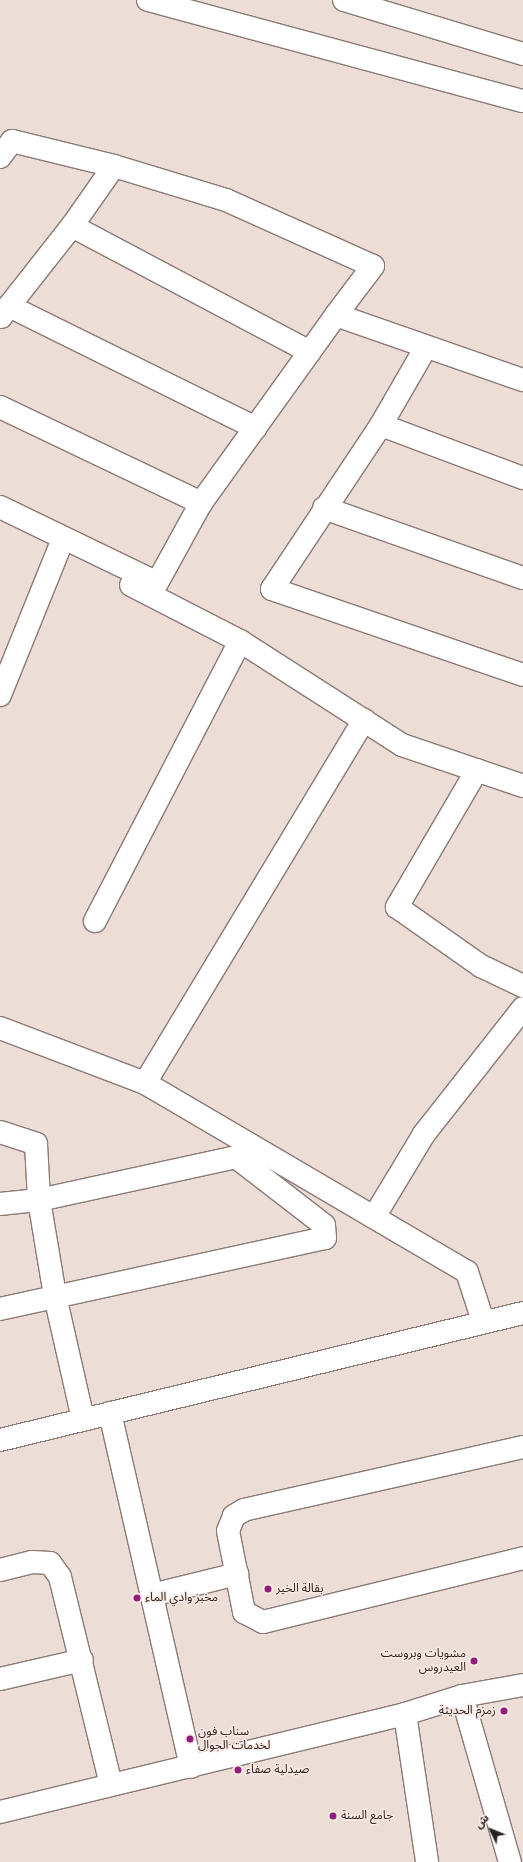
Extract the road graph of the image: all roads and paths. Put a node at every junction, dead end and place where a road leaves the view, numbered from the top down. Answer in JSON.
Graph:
{"nodes":[{"id":1,"x":148,"y":0,"type":"edge"},
{"id":2,"x":344,"y":0,"type":"edge"},
{"id":3,"x":523,"y":54,"type":"edge"},
{"id":4,"x":523,"y":101,"type":"edge"},
{"id":5,"x":4,"y":146,"type":"edge"},
{"id":6,"x":114,"y":166,"type":"junction"},
{"id":7,"x":72,"y":226,"type":"junction"},
{"id":8,"x":5,"y":312,"type":"edge"},
{"id":9,"x":336,"y":315,"type":"junction"},
{"id":10,"x":426,"y":347,"type":"junction"},
{"id":11,"x":310,"y":352,"type":"junction"},
{"id":12,"x":523,"y":380,"type":"edge"},
{"id":13,"x":0,"y":407,"type":"edge"},
{"id":14,"x":380,"y":425,"type":"junction"},
{"id":15,"x":256,"y":428,"type":"junction"},
{"id":16,"x":523,"y":478,"type":"edge"},
{"id":17,"x":201,"y":503,"type":"junction"},
{"id":18,"x":0,"y":508,"type":"edge"},
{"id":19,"x":324,"y":508,"type":"junction"},
{"id":20,"x":0,"y":520,"type":"edge"},
{"id":21,"x":59,"y":549,"type":"junction"},
{"id":22,"x":523,"y":578,"type":"edge"},
{"id":23,"x":240,"y":641,"type":"junction"},
{"id":24,"x":523,"y":675,"type":"edge"},
{"id":25,"x":0,"y":695,"type":"edge"},
{"id":26,"x":364,"y":720,"type":"junction"},
{"id":27,"x":477,"y":770,"type":"junction"},
{"id":28,"x":523,"y":786,"type":"edge"},
{"id":29,"x":95,"y":921,"type":"dead end"},
{"id":30,"x":523,"y":986,"type":"edge"},
{"id":31,"x":523,"y":1008,"type":"edge"},
{"id":32,"x":0,"y":1028,"type":"edge"},
{"id":33,"x":145,"y":1083,"type":"junction"},
{"id":34,"x":0,"y":1132,"type":"edge"},
{"id":35,"x":39,"y":1200,"type":"junction"},
{"id":36,"x":0,"y":1204,"type":"edge"},
{"id":37,"x":374,"y":1217,"type":"junction"},
{"id":38,"x":55,"y":1296,"type":"junction"},
{"id":39,"x":0,"y":1309,"type":"edge"},
{"id":40,"x":523,"y":1313,"type":"edge"},
{"id":41,"x":483,"y":1321,"type":"junction"},
{"id":42,"x":110,"y":1412,"type":"junction"},
{"id":43,"x":83,"y":1419,"type":"junction"},
{"id":44,"x":0,"y":1440,"type":"edge"},
{"id":45,"x":523,"y":1447,"type":"edge"},
{"id":46,"x":523,"y":1558,"type":"edge"},
{"id":47,"x":0,"y":1570,"type":"edge"},
{"id":48,"x":237,"y":1574,"type":"junction"},
{"id":49,"x":152,"y":1594,"type":"junction"},
{"id":50,"x":82,"y":1660,"type":"junction"},
{"id":51,"x":0,"y":1680,"type":"edge"},
{"id":52,"x":523,"y":1685,"type":"edge"},
{"id":53,"x":462,"y":1696,"type":"junction"},
{"id":54,"x":405,"y":1714,"type":"junction"},
{"id":55,"x":191,"y":1766,"type":"junction"},
{"id":56,"x":111,"y":1785,"type":"junction"},
{"id":57,"x":0,"y":1812,"type":"edge"},
{"id":58,"x":427,"y":1862,"type":"edge"},
{"id":59,"x":510,"y":1862,"type":"edge"}],
"edges":[{"from":1,"to":4,"type":"street"},
{"from":2,"to":3,"type":"street"},
{"from":5,"to":6,"type":"street"},
{"from":6,"to":7,"type":"street"},
{"from":6,"to":9,"type":"street"},
{"from":7,"to":8,"type":"street"},
{"from":7,"to":11,"type":"street"},
{"from":8,"to":15,"type":"street"},
{"from":9,"to":10,"type":"street"},
{"from":9,"to":11,"type":"street"},
{"from":10,"to":12,"type":"street"},
{"from":10,"to":14,"type":"street"},
{"from":11,"to":15,"type":"street"},
{"from":13,"to":17,"type":"street"},
{"from":14,"to":16,"type":"street"},
{"from":14,"to":19,"type":"street"},
{"from":15,"to":17,"type":"street"},
{"from":17,"to":18,"type":"street"},
{"from":19,"to":22,"type":"street"},
{"from":19,"to":24,"type":"street"},
{"from":20,"to":21,"type":"street"},
{"from":21,"to":23,"type":"street"},
{"from":21,"to":25,"type":"street"},
{"from":23,"to":26,"type":"street"},
{"from":23,"to":29,"type":"street"},
{"from":26,"to":27,"type":"street"},
{"from":26,"to":33,"type":"street"},
{"from":27,"to":28,"type":"street"},
{"from":27,"to":30,"type":"street"},
{"from":31,"to":37,"type":"street"},
{"from":32,"to":33,"type":"street"},
{"from":33,"to":37,"type":"street"},
{"from":34,"to":35,"type":"street"},
{"from":35,"to":36,"type":"street"},
{"from":35,"to":38,"type":"street"},
{"from":35,"to":38,"type":"street"},
{"from":37,"to":41,"type":"street"},
{"from":38,"to":39,"type":"street"},
{"from":38,"to":43,"type":"street"},
{"from":40,"to":41,"type":"street"},
{"from":41,"to":42,"type":"street"},
{"from":42,"to":43,"type":"street"},
{"from":42,"to":49,"type":"street"},
{"from":43,"to":44,"type":"street"},
{"from":45,"to":48,"type":"street"},
{"from":46,"to":48,"type":"street"},
{"from":47,"to":50,"type":"street"},
{"from":48,"to":49,"type":"street"},
{"from":49,"to":55,"type":"street"},
{"from":50,"to":51,"type":"street"},
{"from":50,"to":56,"type":"street"},
{"from":52,"to":53,"type":"street"},
{"from":53,"to":54,"type":"street"},
{"from":53,"to":59,"type":"street"},
{"from":54,"to":55,"type":"street"},
{"from":54,"to":58,"type":"street"},
{"from":55,"to":56,"type":"street"},
{"from":56,"to":57,"type":"street"}]}
